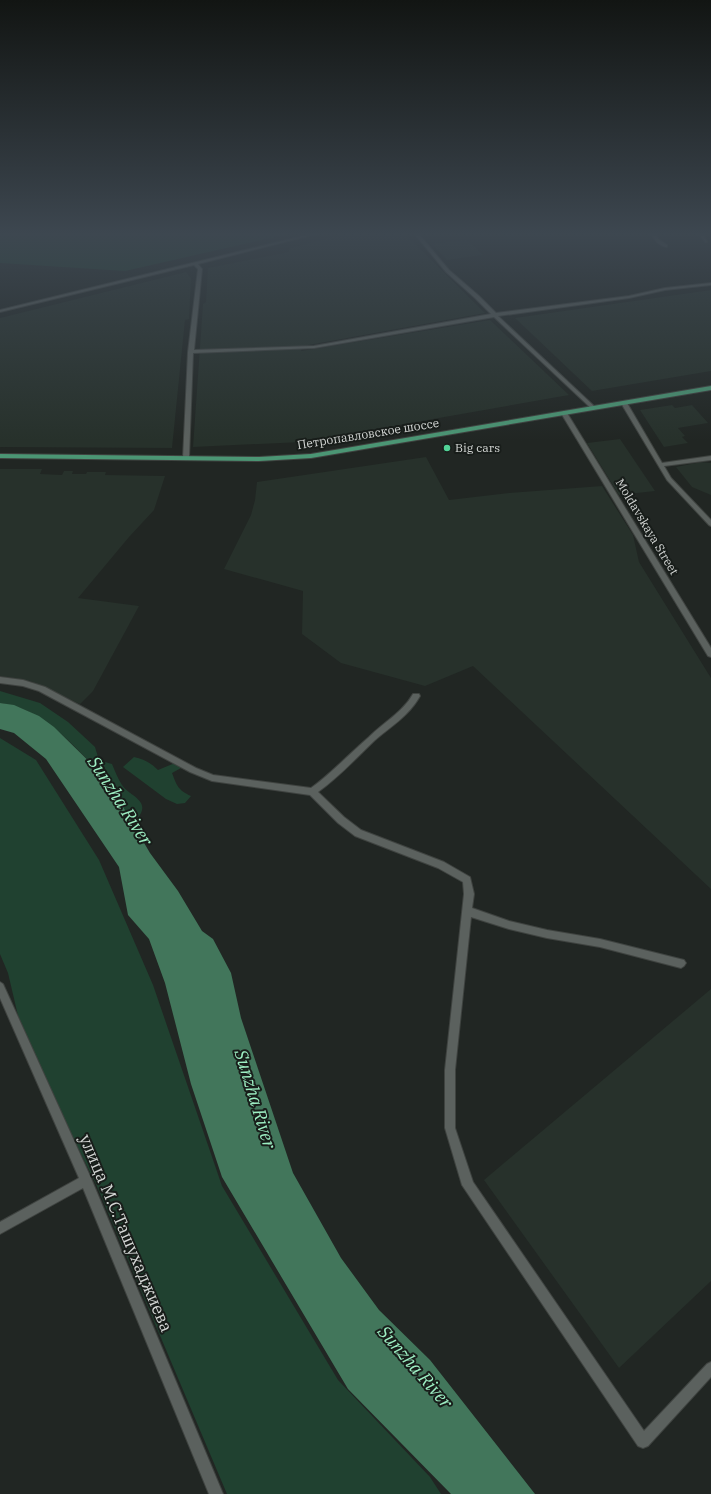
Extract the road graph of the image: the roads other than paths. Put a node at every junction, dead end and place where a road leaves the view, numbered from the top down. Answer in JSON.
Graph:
{"nodes":[{"id":1,"x":41,"y":302,"type":"edge"},
{"id":2,"x":196,"y":302,"type":"edge"},
{"id":3,"x":481,"y":302,"type":"edge"},
{"id":4,"x":592,"y":302,"type":"edge"},
{"id":5,"x":0,"y":312,"type":"edge"},
{"id":6,"x":497,"y":316,"type":"junction"},
{"id":7,"x":191,"y":352,"type":"junction"},
{"id":8,"x":711,"y":388,"type":"edge"},
{"id":9,"x":624,"y":403,"type":"junction"},
{"id":10,"x":593,"y":408,"type":"junction"},
{"id":11,"x":564,"y":413,"type":"junction"},
{"id":12,"x":0,"y":456,"type":"edge"},
{"id":13,"x":186,"y":458,"type":"junction"},
{"id":14,"x":711,"y":458,"type":"edge"},
{"id":15,"x":661,"y":465,"type":"junction"},
{"id":16,"x":711,"y":524,"type":"edge"},
{"id":17,"x":711,"y":654,"type":"edge"},
{"id":18,"x":0,"y":680,"type":"edge"},
{"id":19,"x":416,"y":696,"type":"dead end"},
{"id":20,"x":312,"y":792,"type":"junction"},
{"id":21,"x":467,"y":911,"type":"junction"},
{"id":22,"x":680,"y":963,"type":"dead end"},
{"id":23,"x":0,"y":987,"type":"edge"},
{"id":24,"x":86,"y":1180,"type":"junction"},
{"id":25,"x":0,"y":1228,"type":"edge"},
{"id":26,"x":711,"y":1368,"type":"edge"},
{"id":27,"x":216,"y":1494,"type":"edge"}],
"edges":[{"from":1,"to":5,"type":"street"},
{"from":2,"to":7,"type":"street"},
{"from":3,"to":6,"type":"street"},
{"from":4,"to":6,"type":"street"},
{"from":6,"to":7,"type":"street"},
{"from":6,"to":10,"type":"street"},
{"from":7,"to":13,"type":"street"},
{"from":8,"to":9,"type":"main road","name":"Петропавловское шоссе"},
{"from":9,"to":10,"type":"main road","name":"Петропавловское шоссе"},
{"from":9,"to":15,"type":"street"},
{"from":10,"to":11,"type":"main road","name":"Петропавловское шоссе"},
{"from":11,"to":13,"type":"main road","name":"Петропавловское шоссе"},
{"from":11,"to":17,"type":"street","name":"Moldavskaya Street"},
{"from":12,"to":13,"type":"main road","name":"Петропавловское шоссе"},
{"from":14,"to":15,"type":"street"},
{"from":15,"to":16,"type":"street"},
{"from":18,"to":20,"type":"street"},
{"from":19,"to":20,"type":"street"},
{"from":20,"to":21,"type":"street"},
{"from":21,"to":22,"type":"street"},
{"from":21,"to":26,"type":"street"},
{"from":23,"to":24,"type":"street","name":"улица М.С.Ташухаджиева"},
{"from":24,"to":25,"type":"street"},
{"from":24,"to":27,"type":"street","name":"улица М.С.Ташухаджиева"}]}
